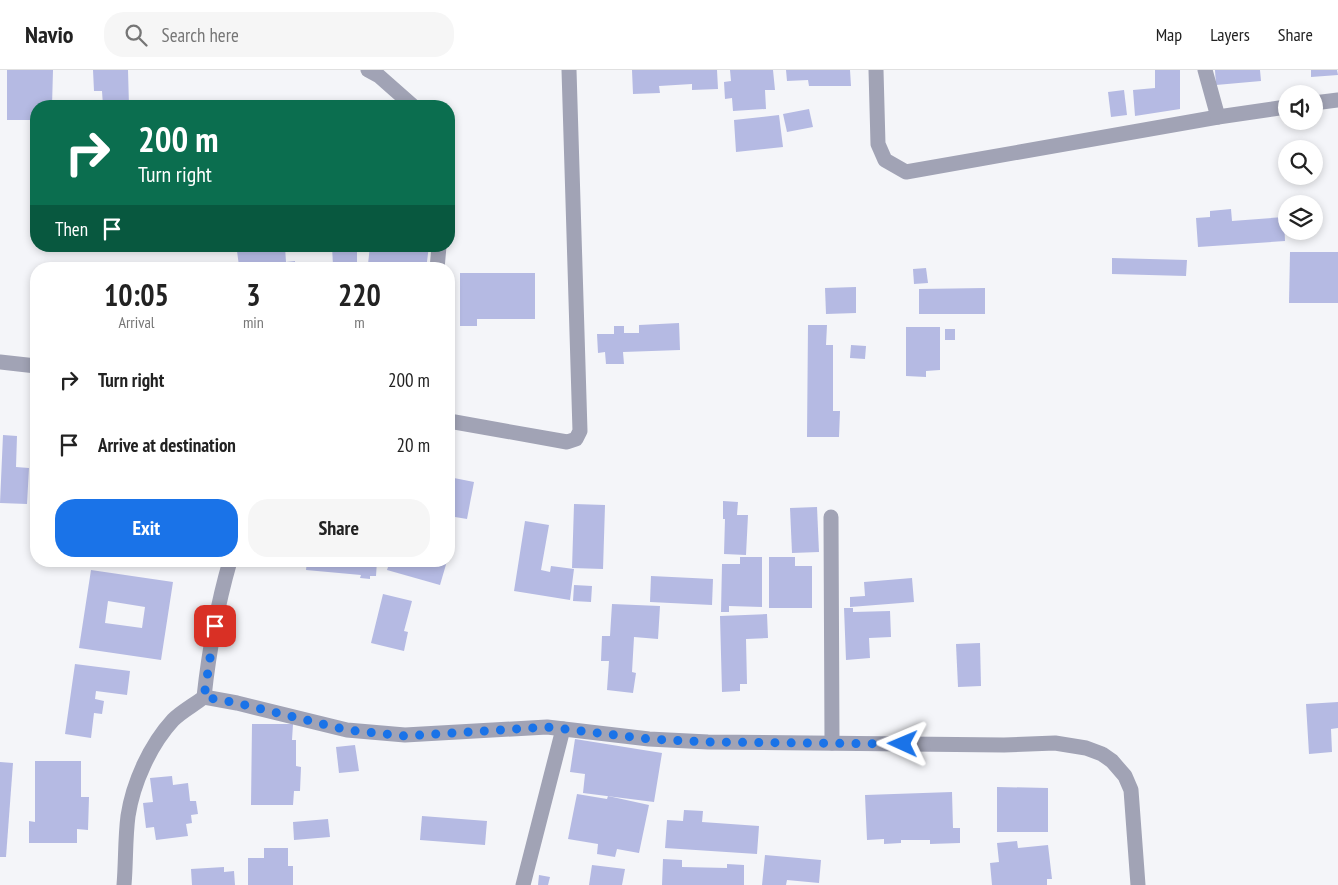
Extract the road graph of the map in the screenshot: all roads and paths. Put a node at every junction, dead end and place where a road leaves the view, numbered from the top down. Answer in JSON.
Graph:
{"nodes":[{"id":1,"x":368,"y":70,"type":"edge"},
{"id":2,"x":569,"y":70,"type":"edge"},
{"id":3,"x":876,"y":70,"type":"edge"},
{"id":4,"x":1205,"y":70,"type":"edge"},
{"id":5,"x":407,"y":100,"type":"edge"},
{"id":6,"x":1338,"y":100,"type":"edge"},
{"id":7,"x":1323,"y":102,"type":"edge"},
{"id":8,"x":1278,"y":108,"type":"edge"},
{"id":9,"x":1218,"y":117,"type":"junction"},
{"id":10,"x":0,"y":362,"type":"edge"},
{"id":11,"x":30,"y":365,"type":"edge"},
{"id":12,"x":455,"y":422,"type":"edge"},
{"id":13,"x":831,"y":518,"type":"dead end"},
{"id":14,"x":228,"y":567,"type":"edge"},
{"id":15,"x":204,"y":697,"type":"junction"},
{"id":16,"x":563,"y":728,"type":"junction"},
{"id":17,"x":832,"y":743,"type":"junction"},
{"id":18,"x":124,"y":885,"type":"edge"},
{"id":19,"x":523,"y":885,"type":"edge"},
{"id":20,"x":1138,"y":885,"type":"edge"}],
"edges":[{"from":1,"to":5,"type":"street"},
{"from":2,"to":12,"type":"street"},
{"from":3,"to":9,"type":"street"},
{"from":4,"to":9,"type":"street"},
{"from":6,"to":7,"type":"street"},
{"from":8,"to":9,"type":"street"},
{"from":10,"to":11,"type":"street"},
{"from":13,"to":17,"type":"street"},
{"from":14,"to":15,"type":"street"},
{"from":15,"to":16,"type":"street"},
{"from":15,"to":18,"type":"street"},
{"from":16,"to":17,"type":"street"},
{"from":16,"to":19,"type":"street"},
{"from":17,"to":20,"type":"street"}]}
